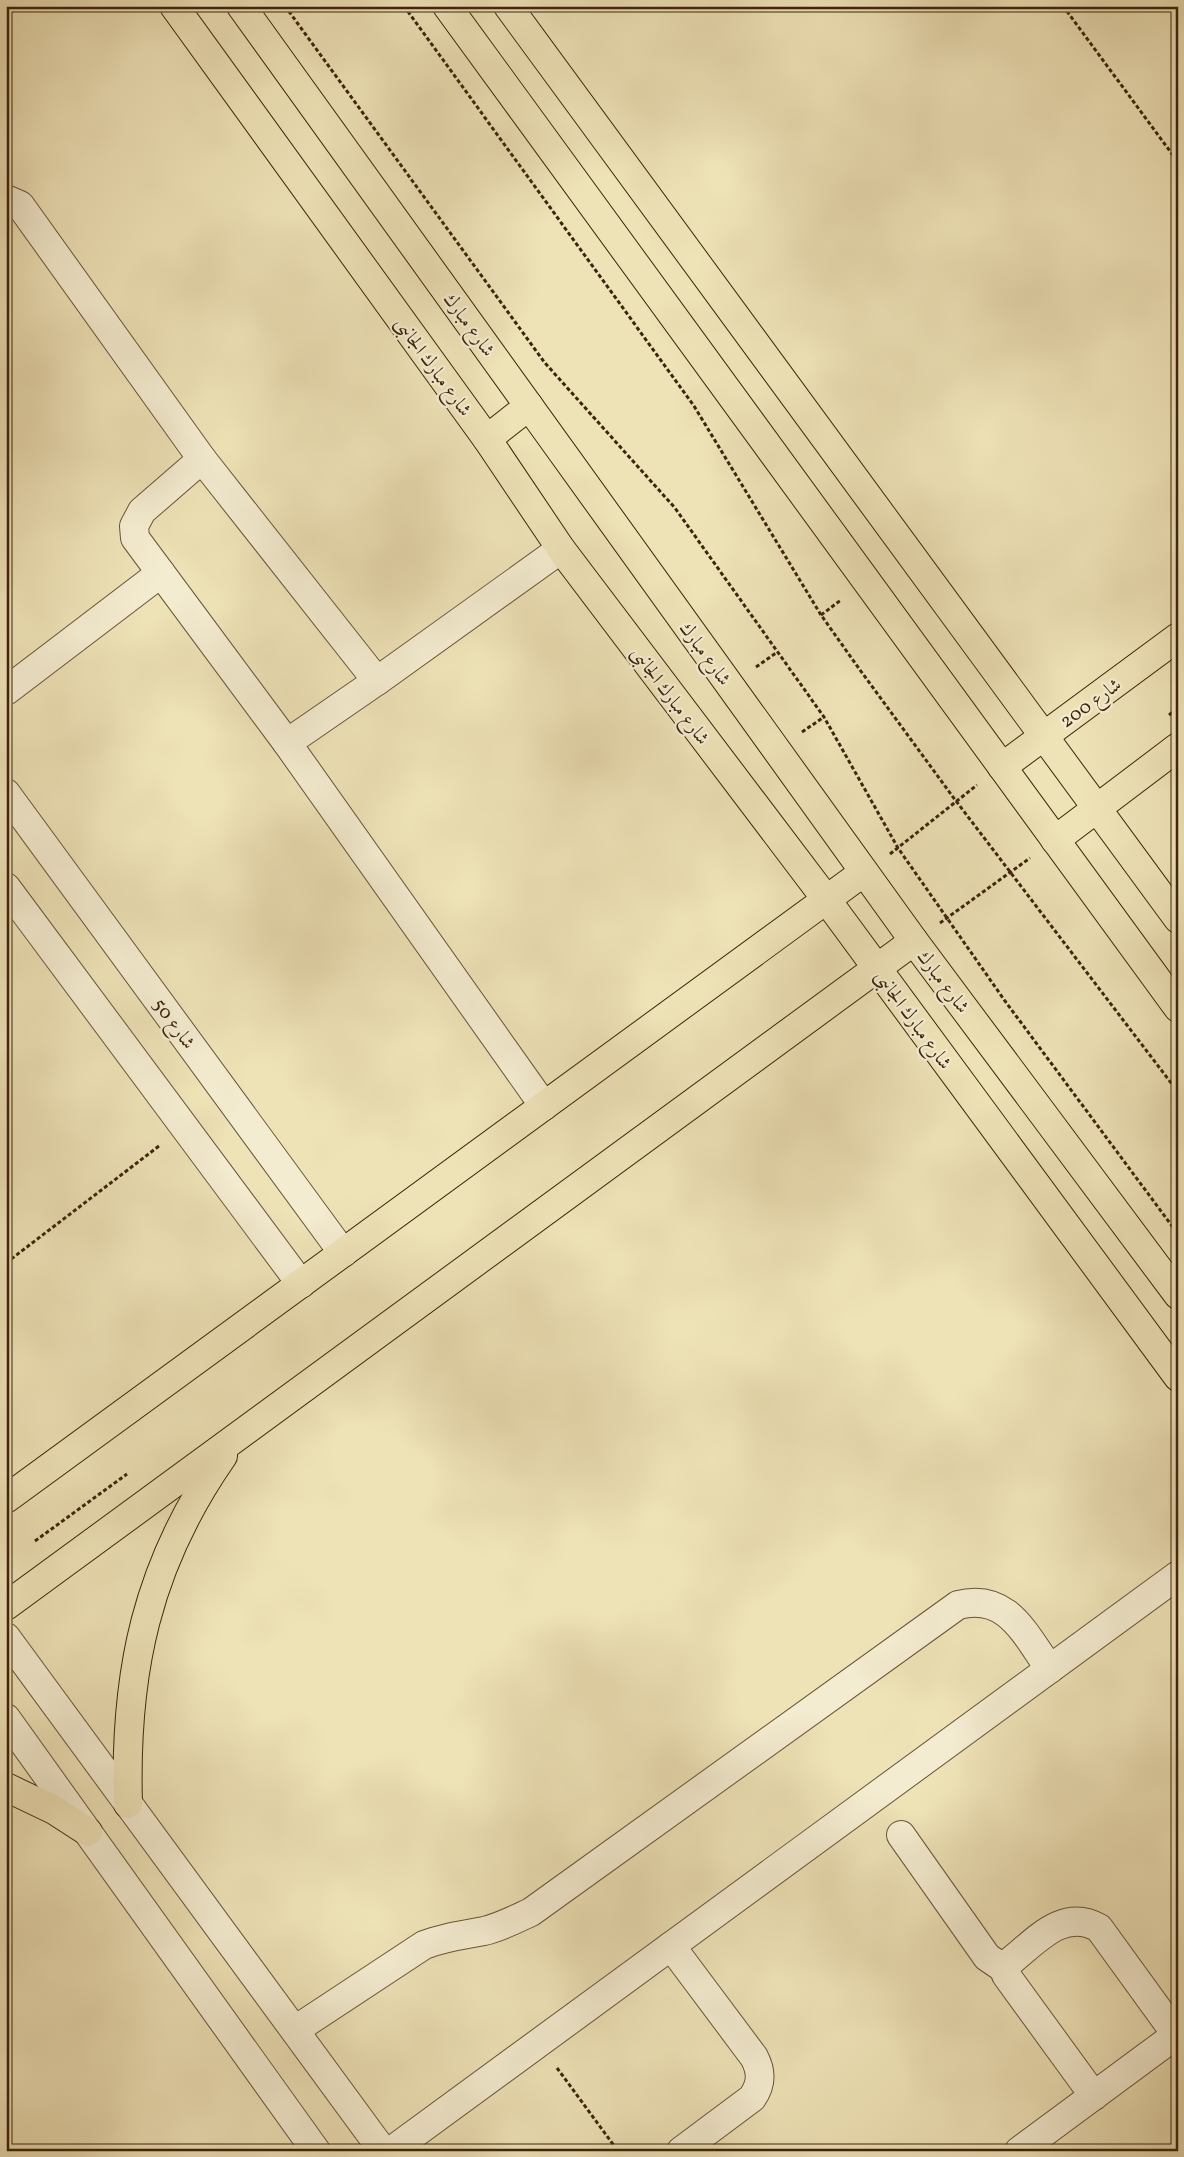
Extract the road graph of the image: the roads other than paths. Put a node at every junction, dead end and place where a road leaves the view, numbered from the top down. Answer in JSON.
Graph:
{"nodes":[{"id":1,"x":174,"y":6,"type":"edge"},
{"id":2,"x":241,"y":6,"type":"edge"},
{"id":3,"x":446,"y":6,"type":"edge"},
{"id":4,"x":508,"y":6,"type":"edge"},
{"id":5,"x":6,"y":199,"type":"edge"},
{"id":6,"x":529,"y":406,"type":"junction"},
{"id":7,"x":487,"y":439,"type":"junction"},
{"id":8,"x":202,"y":459,"type":"junction"},
{"id":9,"x":561,"y":549,"type":"junction"},
{"id":10,"x":161,"y":573,"type":"junction"},
{"id":11,"x":1178,"y":637,"type":"edge"},
{"id":12,"x":377,"y":681,"type":"junction"},
{"id":13,"x":6,"y":691,"type":"edge"},
{"id":14,"x":1043,"y":736,"type":"junction"},
{"id":15,"x":287,"y":743,"type":"junction"},
{"id":16,"x":1178,"y":747,"type":"edge"},
{"id":17,"x":1002,"y":767,"type":"junction"},
{"id":18,"x":6,"y":793,"type":"edge"},
{"id":19,"x":1096,"y":806,"type":"junction"},
{"id":20,"x":1055,"y":840,"type":"junction"},
{"id":21,"x":864,"y":872,"type":"junction"},
{"id":22,"x":6,"y":887,"type":"edge"},
{"id":23,"x":826,"y":899,"type":"junction"},
{"id":24,"x":1178,"y":919,"type":"edge"},
{"id":25,"x":793,"y":924,"type":"junction"},
{"id":26,"x":914,"y":941,"type":"junction"},
{"id":27,"x":877,"y":969,"type":"junction"},
{"id":28,"x":831,"y":1002,"type":"junction"},
{"id":29,"x":1178,"y":1008,"type":"edge"},
{"id":30,"x":544,"y":1106,"type":"junction"},
{"id":31,"x":344,"y":1253,"type":"junction"},
{"id":32,"x":301,"y":1284,"type":"junction"},
{"id":33,"x":1178,"y":1294,"type":"edge"},
{"id":34,"x":1178,"y":1377,"type":"edge"},
{"id":35,"x":236,"y":1438,"type":"junction"},
{"id":36,"x":6,"y":1499,"type":"edge"},
{"id":37,"x":1178,"y":1575,"type":"edge"},
{"id":38,"x":6,"y":1606,"type":"edge"},
{"id":39,"x":6,"y":1637,"type":"edge"},
{"id":40,"x":1050,"y":1669,"type":"junction"},
{"id":41,"x":6,"y":1718,"type":"edge"},
{"id":42,"x":6,"y":1787,"type":"edge"},
{"id":43,"x":128,"y":1804,"type":"junction"},
{"id":44,"x":88,"y":1832,"type":"junction"},
{"id":45,"x":901,"y":1835,"type":"dead end"},
{"id":46,"x":671,"y":1946,"type":"junction"},
{"id":47,"x":1006,"y":1970,"type":"junction"},
{"id":48,"x":295,"y":2030,"type":"junction"},
{"id":49,"x":1177,"y":2036,"type":"edge"},
{"id":50,"x":1094,"y":2096,"type":"junction"},
{"id":51,"x":316,"y":2151,"type":"edge"},
{"id":52,"x":384,"y":2151,"type":"edge"},
{"id":53,"x":392,"y":2151,"type":"edge"},
{"id":54,"x":681,"y":2151,"type":"edge"},
{"id":55,"x":1018,"y":2151,"type":"edge"}],
"edges":[{"from":1,"to":7,"type":"main road","name":"شارع مبارك الجانبى"},
{"from":2,"to":6,"type":"main road","name":"شارع مبارك"},
{"from":3,"to":17,"type":"main road"},
{"from":4,"to":14,"type":"main road"},
{"from":5,"to":8,"type":"street"},
{"from":6,"to":7,"type":"main road"},
{"from":6,"to":21,"type":"main road","name":"شارع مبارك"},
{"from":7,"to":9,"type":"main road","name":"شارع مبارك الجانبى"},
{"from":8,"to":10,"type":"street"},
{"from":8,"to":12,"type":"street"},
{"from":9,"to":12,"type":"street"},
{"from":9,"to":23,"type":"main road","name":"شارع مبارك الجانبى"},
{"from":10,"to":13,"type":"street"},
{"from":10,"to":15,"type":"street"},
{"from":11,"to":14,"type":"main road","name":"شارع 200"},
{"from":12,"to":15,"type":"street"},
{"from":14,"to":17,"type":"main road","name":"شارع 200"},
{"from":14,"to":19,"type":"main road"},
{"from":15,"to":30,"type":"street"},
{"from":16,"to":19,"type":"main road"},
{"from":17,"to":20,"type":"main road"},
{"from":18,"to":31,"type":"street","name":"شارع 50"},
{"from":19,"to":20,"type":"main road"},
{"from":19,"to":24,"type":"main road"},
{"from":20,"to":29,"type":"main road"},
{"from":21,"to":23,"type":"main road"},
{"from":21,"to":26,"type":"main road","name":"شارع مبارك"},
{"from":22,"to":32,"type":"street"},
{"from":23,"to":25,"type":"main road"},
{"from":23,"to":27,"type":"main road","name":"شارع مبارك الجانبى"},
{"from":25,"to":28,"type":"main road"},
{"from":25,"to":30,"type":"main road"},
{"from":26,"to":27,"type":"main road"},
{"from":26,"to":33,"type":"main road","name":"شارع مبارك"},
{"from":27,"to":28,"type":"main road"},
{"from":27,"to":34,"type":"main road","name":"شارع مبارك الجانبى"},
{"from":28,"to":35,"type":"main road"},
{"from":30,"to":31,"type":"main road"},
{"from":31,"to":32,"type":"main road"},
{"from":32,"to":36,"type":"main road"},
{"from":35,"to":38,"type":"main road"},
{"from":35,"to":43,"type":"main road"},
{"from":37,"to":40,"type":"street"},
{"from":39,"to":43,"type":"street"},
{"from":40,"to":46,"type":"street"},
{"from":40,"to":48,"type":"street"},
{"from":41,"to":44,"type":"street"},
{"from":42,"to":44,"type":"main road"},
{"from":43,"to":48,"type":"street"},
{"from":44,"to":51,"type":"street"},
{"from":45,"to":47,"type":"street"},
{"from":46,"to":53,"type":"street"},
{"from":46,"to":54,"type":"street"},
{"from":47,"to":49,"type":"street"},
{"from":47,"to":50,"type":"street"},
{"from":48,"to":52,"type":"street"},
{"from":49,"to":50,"type":"street"},
{"from":50,"to":55,"type":"street"}]}
